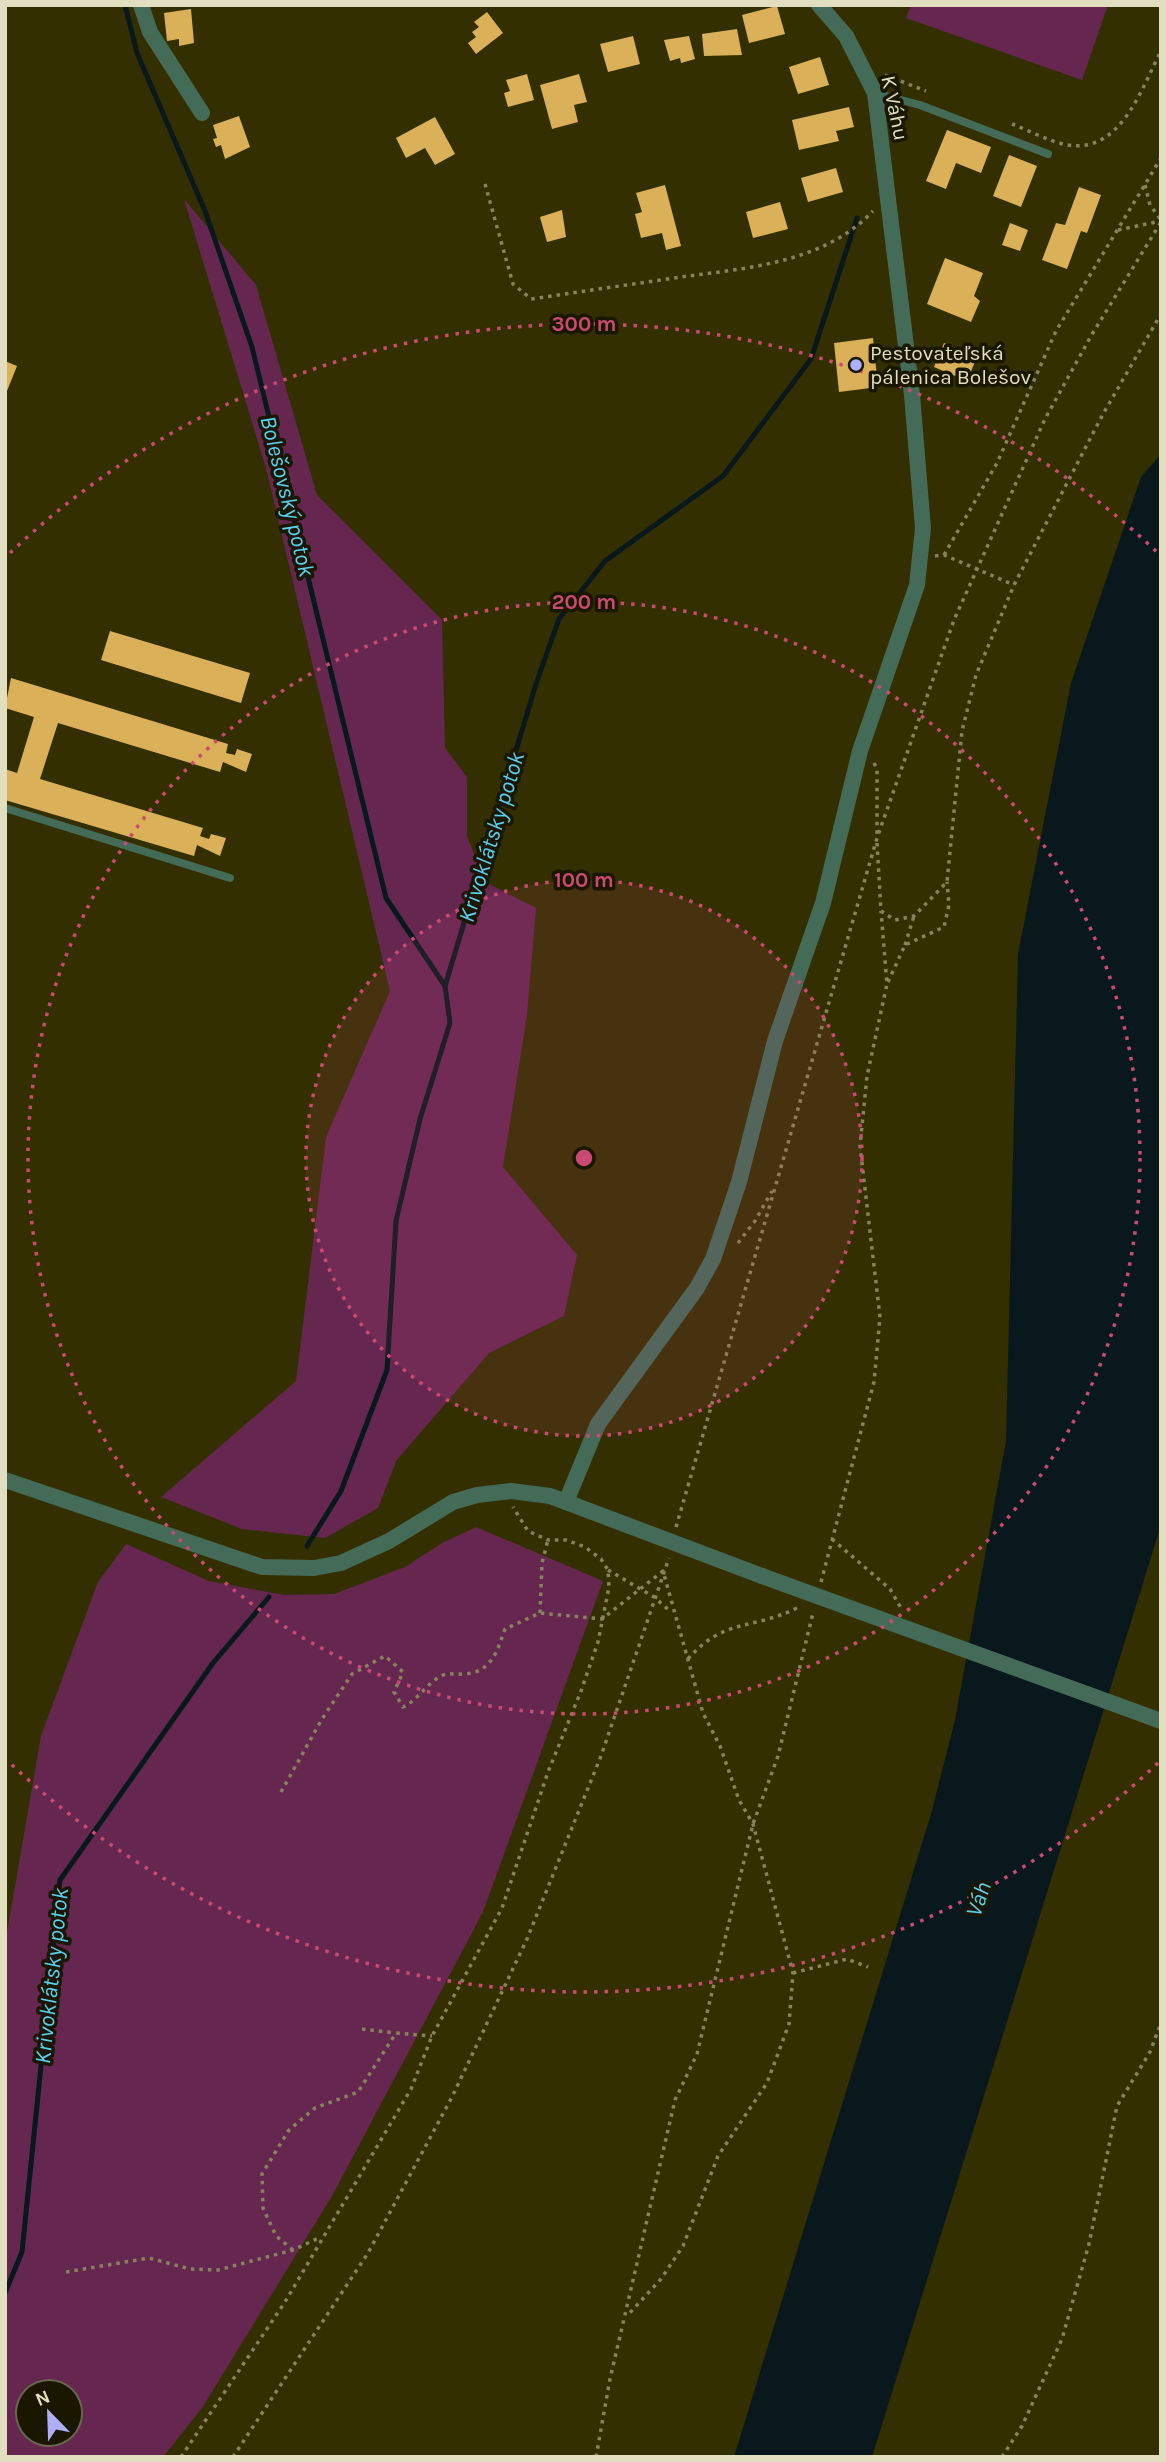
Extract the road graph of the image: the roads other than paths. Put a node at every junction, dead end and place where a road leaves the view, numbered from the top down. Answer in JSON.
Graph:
{"nodes":[{"id":1,"x":141,"y":5,"type":"edge"},
{"id":2,"x":818,"y":5,"type":"edge"},
{"id":3,"x":875,"y":93,"type":"junction"},
{"id":4,"x":202,"y":113,"type":"dead end"},
{"id":5,"x":1048,"y":154,"type":"dead end"},
{"id":6,"x":5,"y":808,"type":"edge"},
{"id":7,"x":230,"y":878,"type":"dead end"},
{"id":8,"x":5,"y":1480,"type":"edge"},
{"id":9,"x":566,"y":1502,"type":"junction"},
{"id":10,"x":1161,"y":1721,"type":"edge"}],
"edges":[{"from":1,"to":4,"type":"street"},
{"from":2,"to":3,"type":"street","name":"K Váhu"},
{"from":3,"to":5,"type":"lane"},
{"from":3,"to":9,"type":"street","name":"K Váhu"},
{"from":6,"to":7,"type":"lane"},
{"from":8,"to":9,"type":"street"},
{"from":9,"to":10,"type":"street","bridge":true}]}
